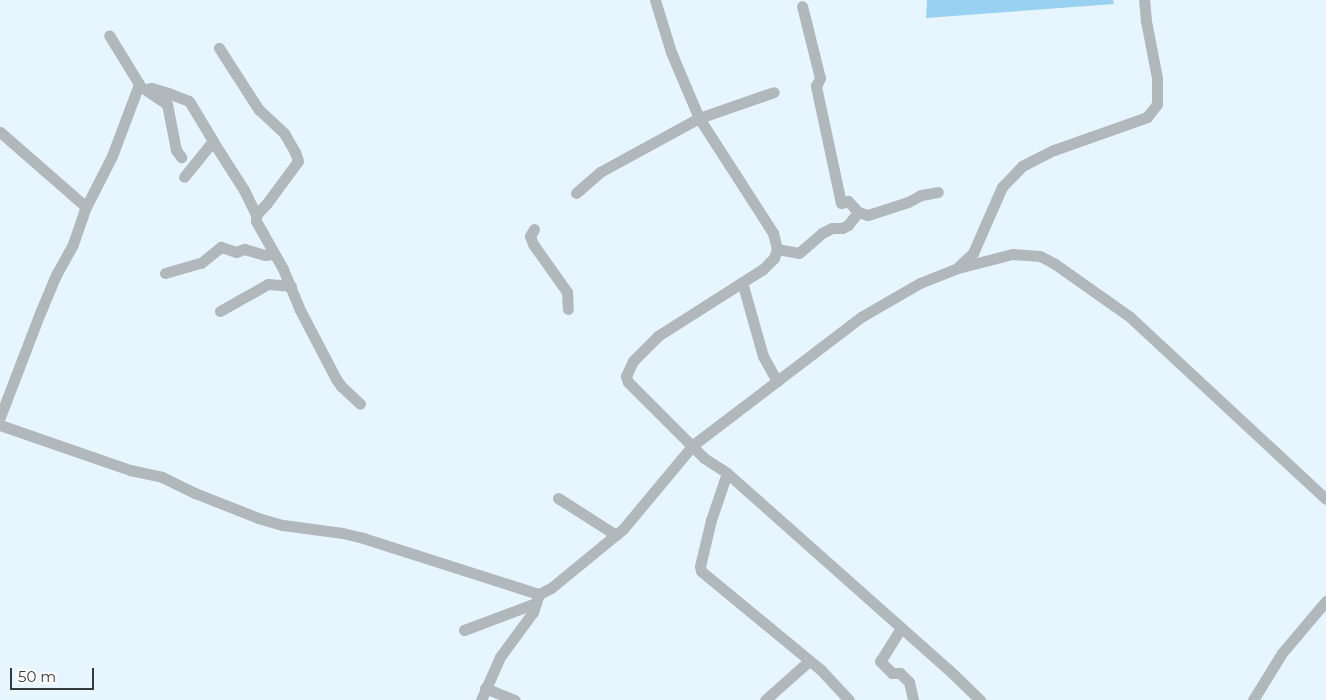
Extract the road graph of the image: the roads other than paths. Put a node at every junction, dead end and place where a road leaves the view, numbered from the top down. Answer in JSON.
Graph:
{"nodes":[{"id":1,"x":655,"y":0,"type":"edge"},
{"id":2,"x":1144,"y":0,"type":"edge"},
{"id":3,"x":802,"y":6,"type":"dead end"},
{"id":4,"x":109,"y":35,"type":"dead end"},
{"id":5,"x":220,"y":48,"type":"dead end"},
{"id":6,"x":142,"y":86,"type":"junction"},
{"id":7,"x":774,"y":92,"type":"dead end"},
{"id":8,"x":699,"y":118,"type":"junction"},
{"id":9,"x":1,"y":136,"type":"edge"},
{"id":10,"x":212,"y":140,"type":"junction"},
{"id":11,"x":181,"y":158,"type":"dead end"},
{"id":12,"x":184,"y":177,"type":"dead end"},
{"id":13,"x":938,"y":192,"type":"dead end"},
{"id":14,"x":576,"y":193,"type":"dead end"},
{"id":15,"x":86,"y":207,"type":"junction"},
{"id":16,"x":858,"y":212,"type":"junction"},
{"id":17,"x":256,"y":214,"type":"junction"},
{"id":18,"x":534,"y":229,"type":"dead end"},
{"id":19,"x":777,"y":250,"type":"junction"},
{"id":20,"x":274,"y":254,"type":"junction"},
{"id":21,"x":958,"y":268,"type":"junction"},
{"id":22,"x":165,"y":273,"type":"dead end"},
{"id":23,"x":742,"y":282,"type":"junction"},
{"id":24,"x":291,"y":286,"type":"junction"},
{"id":25,"x":568,"y":309,"type":"dead end"},
{"id":26,"x":220,"y":311,"type":"dead end"},
{"id":27,"x":778,"y":381,"type":"junction"},
{"id":28,"x":360,"y":404,"type":"dead end"},
{"id":29,"x":0,"y":417,"type":"edge"},
{"id":30,"x":0,"y":425,"type":"edge"},
{"id":31,"x":692,"y":446,"type":"junction"},
{"id":32,"x":727,"y":473,"type":"junction"},
{"id":33,"x":558,"y":498,"type":"dead end"},
{"id":34,"x":1326,"y":500,"type":"edge"},
{"id":35,"x":616,"y":535,"type":"junction"},
{"id":36,"x":538,"y":598,"type":"junction"},
{"id":37,"x":1326,"y":601,"type":"edge"},
{"id":38,"x":901,"y":628,"type":"junction"},
{"id":39,"x":464,"y":630,"type":"dead end"},
{"id":40,"x":809,"y":661,"type":"junction"},
{"id":41,"x":486,"y":688,"type":"junction"},
{"id":42,"x":481,"y":700,"type":"edge"},
{"id":43,"x":515,"y":700,"type":"edge"},
{"id":44,"x":765,"y":700,"type":"edge"},
{"id":45,"x":849,"y":700,"type":"edge"},
{"id":46,"x":913,"y":700,"type":"edge"},
{"id":47,"x":980,"y":700,"type":"edge"},
{"id":48,"x":1253,"y":700,"type":"edge"}],
"edges":[{"from":1,"to":8,"type":"street"},
{"from":2,"to":21,"type":"street"},
{"from":3,"to":16,"type":"street"},
{"from":4,"to":6,"type":"street"},
{"from":5,"to":17,"type":"street"},
{"from":6,"to":10,"type":"street"},
{"from":6,"to":11,"type":"street"},
{"from":6,"to":15,"type":"street"},
{"from":7,"to":8,"type":"street"},
{"from":8,"to":14,"type":"street"},
{"from":8,"to":19,"type":"street"},
{"from":9,"to":15,"type":"street"},
{"from":10,"to":12,"type":"street"},
{"from":10,"to":17,"type":"street"},
{"from":13,"to":16,"type":"street"},
{"from":15,"to":29,"type":"street"},
{"from":16,"to":19,"type":"street"},
{"from":17,"to":20,"type":"street"},
{"from":18,"to":25,"type":"street"},
{"from":19,"to":23,"type":"street"},
{"from":20,"to":22,"type":"street"},
{"from":20,"to":24,"type":"street"},
{"from":21,"to":27,"type":"street"},
{"from":21,"to":34,"type":"street"},
{"from":23,"to":27,"type":"street"},
{"from":23,"to":31,"type":"street"},
{"from":24,"to":26,"type":"street"},
{"from":24,"to":28,"type":"street"},
{"from":27,"to":31,"type":"street"},
{"from":30,"to":36,"type":"street"},
{"from":31,"to":32,"type":"street"},
{"from":31,"to":35,"type":"street"},
{"from":32,"to":38,"type":"street"},
{"from":32,"to":40,"type":"street"},
{"from":33,"to":35,"type":"street"},
{"from":35,"to":36,"type":"street"},
{"from":36,"to":39,"type":"street"},
{"from":36,"to":41,"type":"street"},
{"from":37,"to":48,"type":"street"},
{"from":38,"to":46,"type":"street"},
{"from":38,"to":47,"type":"street"},
{"from":40,"to":44,"type":"street"},
{"from":40,"to":45,"type":"street"},
{"from":41,"to":42,"type":"street"},
{"from":41,"to":43,"type":"street"}]}
